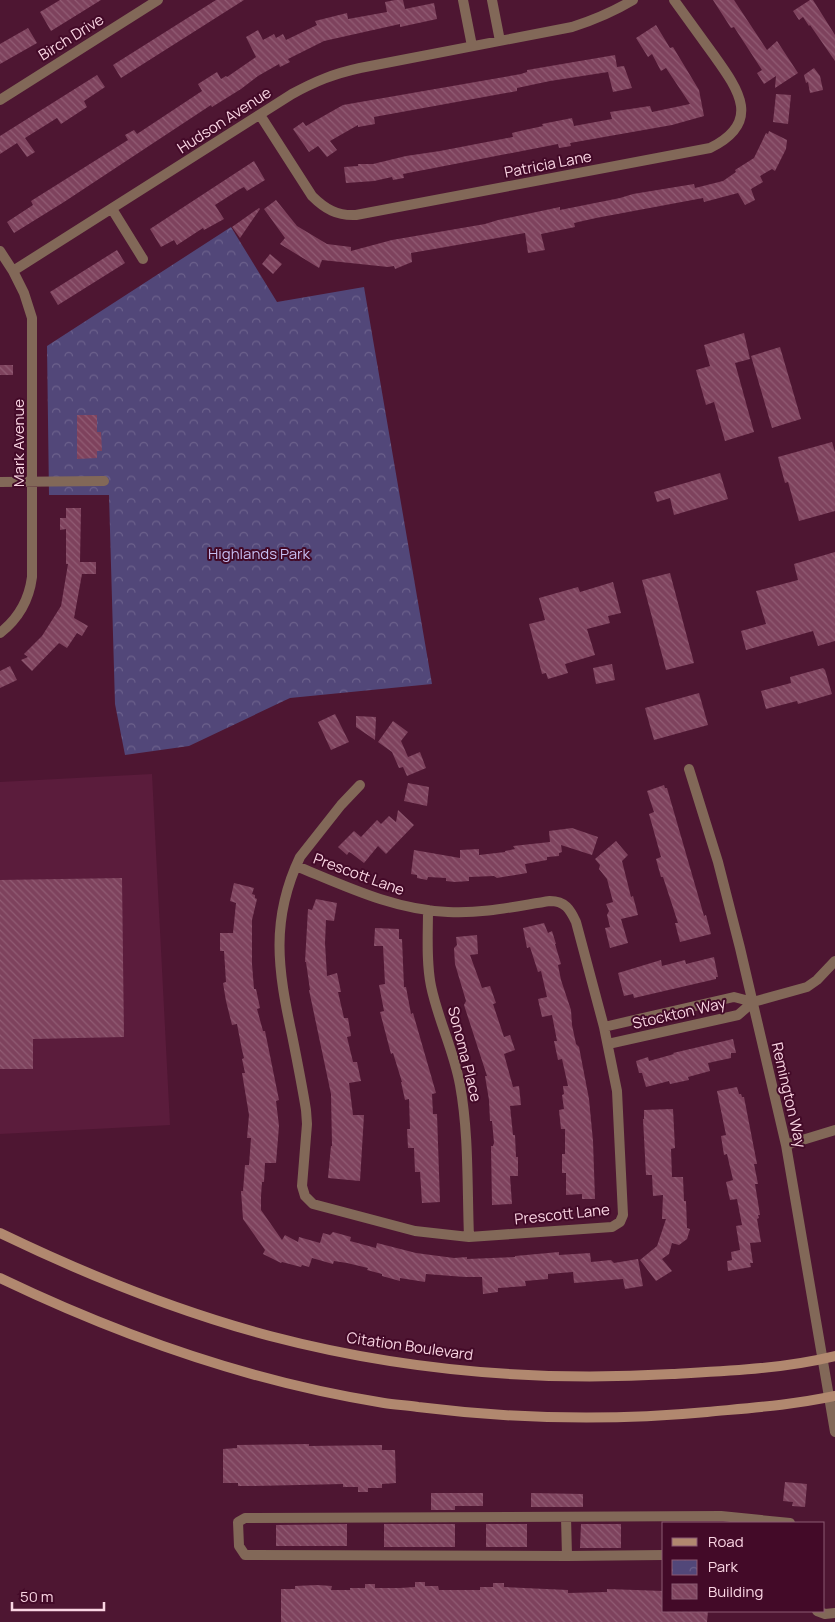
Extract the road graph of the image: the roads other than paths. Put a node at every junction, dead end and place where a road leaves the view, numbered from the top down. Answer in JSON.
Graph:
{"nodes":[{"id":1,"x":158,"y":0,"type":"edge"},
{"id":2,"x":463,"y":0,"type":"edge"},
{"id":3,"x":492,"y":0,"type":"edge"},
{"id":4,"x":633,"y":0,"type":"edge"},
{"id":5,"x":674,"y":0,"type":"edge"},
{"id":6,"x":500,"y":41,"type":"junction"},
{"id":7,"x":472,"y":46,"type":"junction"},
{"id":8,"x":0,"y":100,"type":"edge"},
{"id":9,"x":260,"y":115,"type":"junction"},
{"id":10,"x":112,"y":209,"type":"junction"},
{"id":11,"x":0,"y":251,"type":"edge"},
{"id":12,"x":143,"y":259,"type":"dead end"},
{"id":13,"x":13,"y":271,"type":"junction"},
{"id":14,"x":104,"y":481,"type":"dead end"},
{"id":15,"x":0,"y":482,"type":"edge"},
{"id":16,"x":33,"y":482,"type":"junction"},
{"id":17,"x":0,"y":633,"type":"edge"},
{"id":18,"x":690,"y":769,"type":"dead end"},
{"id":19,"x":360,"y":785,"type":"dead end"},
{"id":20,"x":296,"y":866,"type":"junction"},
{"id":21,"x":428,"y":910,"type":"junction"},
{"id":22,"x":835,"y":961,"type":"edge"},
{"id":23,"x":753,"y":1002,"type":"junction"},
{"id":24,"x":604,"y":1027,"type":"junction"},
{"id":25,"x":608,"y":1044,"type":"junction"},
{"id":26,"x":835,"y":1130,"type":"edge"},
{"id":27,"x":786,"y":1145,"type":"junction"},
{"id":28,"x":0,"y":1233,"type":"edge"},
{"id":29,"x":469,"y":1237,"type":"junction"},
{"id":30,"x":0,"y":1278,"type":"edge"},
{"id":31,"x":835,"y":1356,"type":"edge"},
{"id":32,"x":821,"y":1359,"type":"junction"},
{"id":33,"x":832,"y":1397,"type":"edge"},
{"id":34,"x":835,"y":1432,"type":"edge"},
{"id":35,"x":566,"y":1517,"type":"junction"},
{"id":36,"x":780,"y":1522,"type":"edge"},
{"id":37,"x":662,"y":1555,"type":"edge"},
{"id":38,"x":567,"y":1556,"type":"junction"},
{"id":39,"x":819,"y":1612,"type":"edge"},
{"id":40,"x":835,"y":1613,"type":"edge"}],
"edges":[{"from":1,"to":8,"type":"street","name":"Birch Drive"},
{"from":2,"to":7,"type":"street"},
{"from":3,"to":6,"type":"street"},
{"from":4,"to":6,"type":"street","name":"Hudson Avenue"},
{"from":5,"to":9,"type":"street","name":"Patricia Lane"},
{"from":6,"to":7,"type":"street","name":"Hudson Avenue"},
{"from":7,"to":9,"type":"street","name":"Hudson Avenue"},
{"from":9,"to":10,"type":"street","name":"Hudson Avenue"},
{"from":10,"to":12,"type":"street"},
{"from":10,"to":13,"type":"street","name":"Hudson Avenue"},
{"from":11,"to":13,"type":"street","name":"Mark Avenue"},
{"from":13,"to":16,"type":"street","name":"Mark Avenue"},
{"from":14,"to":16,"type":"street"},
{"from":15,"to":16,"type":"street"},
{"from":16,"to":17,"type":"street","name":"Mark Avenue"},
{"from":18,"to":23,"type":"street","name":"Remington Way"},
{"from":19,"to":20,"type":"street","name":"Prescott Lane"},
{"from":20,"to":21,"type":"street","name":"Prescott Lane"},
{"from":20,"to":29,"type":"street","name":"Prescott Lane"},
{"from":21,"to":24,"type":"street","name":"Prescott Lane"},
{"from":21,"to":29,"type":"street","name":"Sonoma Place"},
{"from":22,"to":23,"type":"street","name":"Stockton Way"},
{"from":23,"to":24,"type":"street","name":"Stockton Way"},
{"from":23,"to":25,"type":"street","name":"Stockton Way"},
{"from":23,"to":27,"type":"street","name":"Remington Way"},
{"from":24,"to":25,"type":"street","name":"Prescott Lane"},
{"from":25,"to":29,"type":"street","name":"Prescott Lane"},
{"from":26,"to":27,"type":"street"},
{"from":27,"to":32,"type":"street","name":"Remington Way"},
{"from":28,"to":32,"type":"main road","name":"Citation Boulevard"},
{"from":30,"to":33,"type":"main road"},
{"from":31,"to":32,"type":"main road","name":"Citation Boulevard"},
{"from":32,"to":33,"type":"street","name":"Remington Way"},
{"from":33,"to":34,"type":"street","name":"Remington Way"},
{"from":35,"to":36,"type":"street"},
{"from":35,"to":38,"type":"street"},
{"from":35,"to":38,"type":"street"},
{"from":37,"to":38,"type":"street"},
{"from":39,"to":40,"type":"street"}]}
